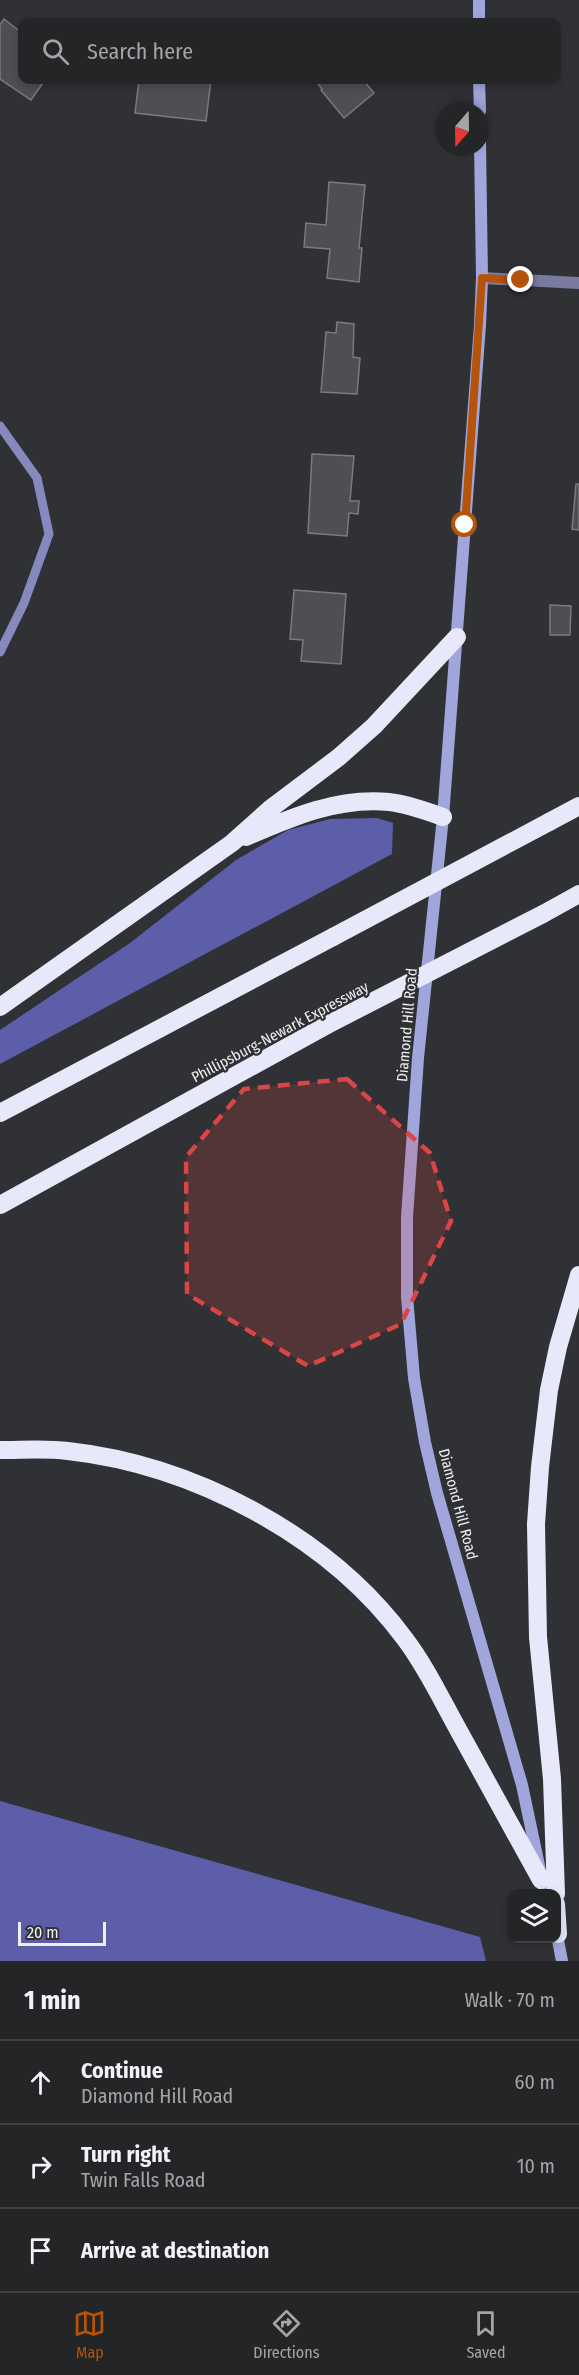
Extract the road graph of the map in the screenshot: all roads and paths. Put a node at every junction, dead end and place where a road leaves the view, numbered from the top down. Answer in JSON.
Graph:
{"nodes":[{"id":1,"x":479,"y":0,"type":"edge"},
{"id":2,"x":479,"y":18,"type":"edge"},
{"id":3,"x":479,"y":84,"type":"edge"},
{"id":4,"x":480,"y":102,"type":"edge"},
{"id":5,"x":480,"y":156,"type":"edge"},
{"id":6,"x":482,"y":278,"type":"junction"},
{"id":7,"x":579,"y":283,"type":"edge"},
{"id":8,"x":457,"y":637,"type":"junction"},
{"id":9,"x":579,"y":806,"type":"edge"},
{"id":10,"x":443,"y":817,"type":"junction"},
{"id":11,"x":232,"y":843,"type":"junction"},
{"id":12,"x":579,"y":894,"type":"edge"},
{"id":13,"x":0,"y":1007,"type":"edge"},
{"id":14,"x":0,"y":1113,"type":"edge"},
{"id":15,"x":0,"y":1205,"type":"edge"},
{"id":16,"x":579,"y":1275,"type":"edge"},
{"id":17,"x":0,"y":1450,"type":"edge"},
{"id":18,"x":544,"y":1887,"type":"edge"},
{"id":19,"x":556,"y":1889,"type":"edge"},
{"id":20,"x":559,"y":1943,"type":"edge"},
{"id":21,"x":562,"y":1961,"type":"edge"}],
"edges":[{"from":1,"to":2,"type":"main road"},
{"from":3,"to":4,"type":"main road"},
{"from":5,"to":6,"type":"main road","name":"Diamond Hill Road"},
{"from":6,"to":7,"type":"street"},
{"from":6,"to":8,"type":"main road","name":"Diamond Hill Road"},
{"from":8,"to":10,"type":"main road","name":"Diamond Hill Road"},
{"from":8,"to":11,"type":"highway"},
{"from":9,"to":14,"type":"highway","bridge":true},
{"from":10,"to":11,"type":"highway"},
{"from":10,"to":18,"type":"main road","name":"Diamond Hill Road"},
{"from":11,"to":13,"type":"highway"},
{"from":12,"to":15,"type":"highway","name":"Phillipsburg-Newark Expressway","bridge":true},
{"from":16,"to":19,"type":"highway"},
{"from":17,"to":18,"type":"highway"},
{"from":20,"to":21,"type":"main road"}]}
